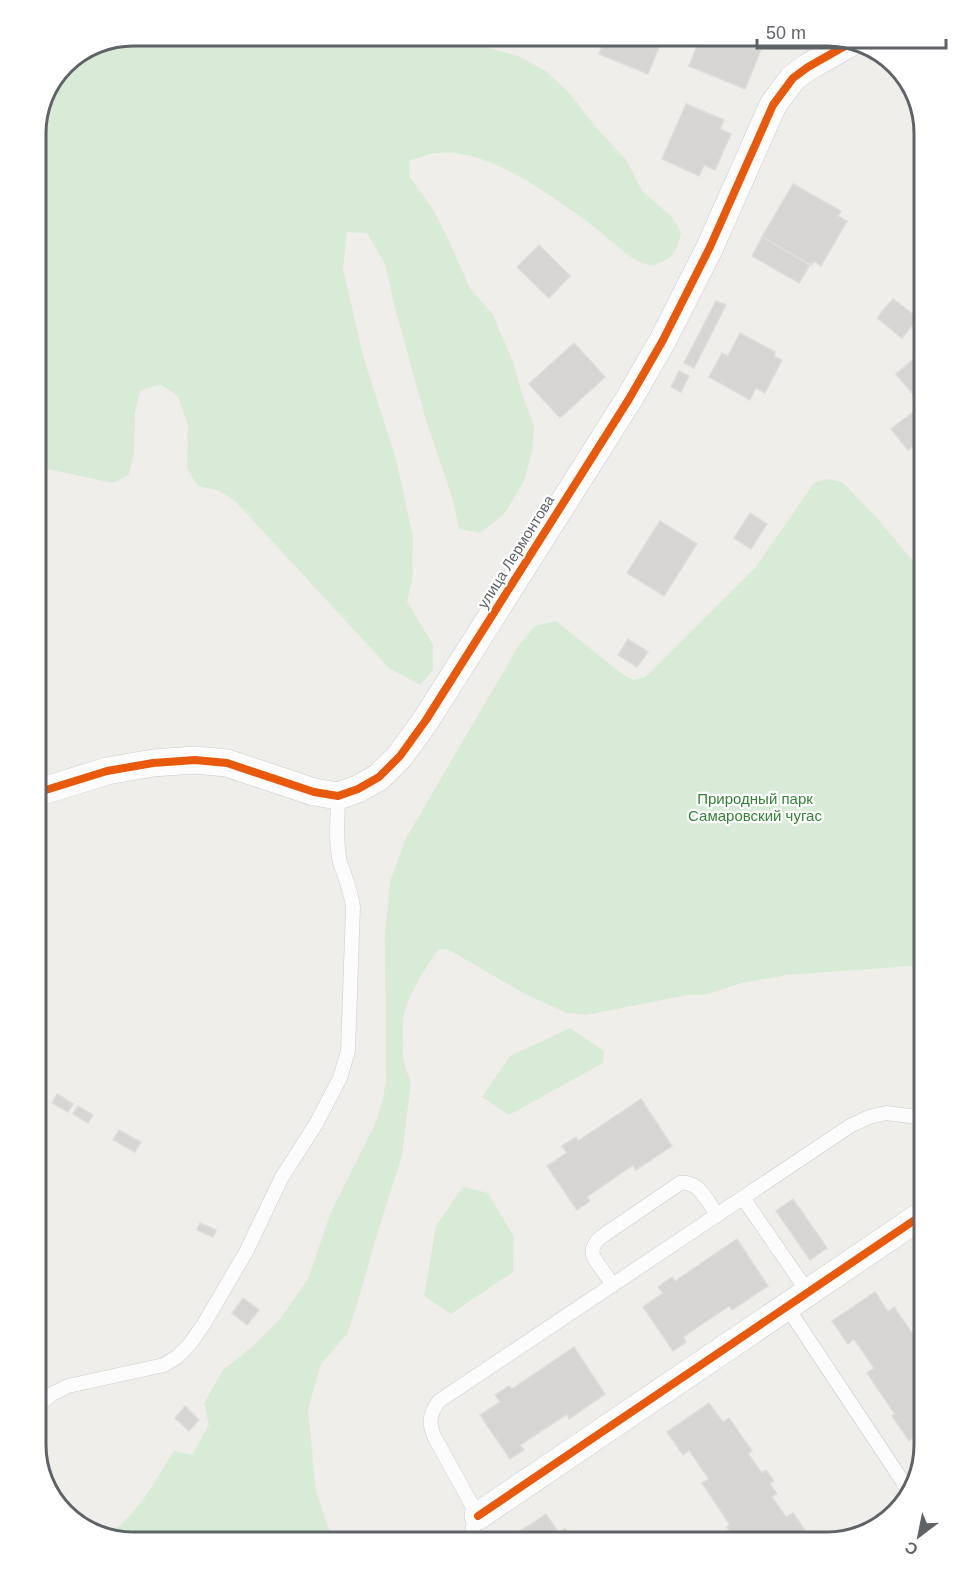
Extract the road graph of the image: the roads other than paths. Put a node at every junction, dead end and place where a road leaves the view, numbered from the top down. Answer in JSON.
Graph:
{"nodes":[{"id":1,"x":842,"y":48,"type":"edge"},
{"id":2,"x":47,"y":790,"type":"edge"},
{"id":3,"x":338,"y":796,"type":"junction"},
{"id":4,"x":914,"y":1117,"type":"edge"},
{"id":5,"x":743,"y":1198,"type":"junction"},
{"id":6,"x":717,"y":1215,"type":"junction"},
{"id":7,"x":914,"y":1220,"type":"edge"},
{"id":8,"x":613,"y":1285,"type":"junction"},
{"id":9,"x":798,"y":1299,"type":"junction"},
{"id":10,"x":47,"y":1398,"type":"edge"},
{"id":11,"x":905,"y":1485,"type":"edge"},
{"id":12,"x":475,"y":1529,"type":"edge"}],
"edges":[{"from":1,"to":3,"type":"street","name":"улица Лермонтова"},
{"from":2,"to":3,"type":"street"},
{"from":3,"to":10,"type":"lane"},
{"from":4,"to":5,"type":"lane"},
{"from":5,"to":6,"type":"lane"},
{"from":5,"to":9,"type":"lane"},
{"from":6,"to":8,"type":"lane"},
{"from":6,"to":8,"type":"lane"},
{"from":7,"to":9,"type":"street"},
{"from":8,"to":12,"type":"lane"},
{"from":9,"to":11,"type":"lane"},
{"from":9,"to":12,"type":"street"}]}
